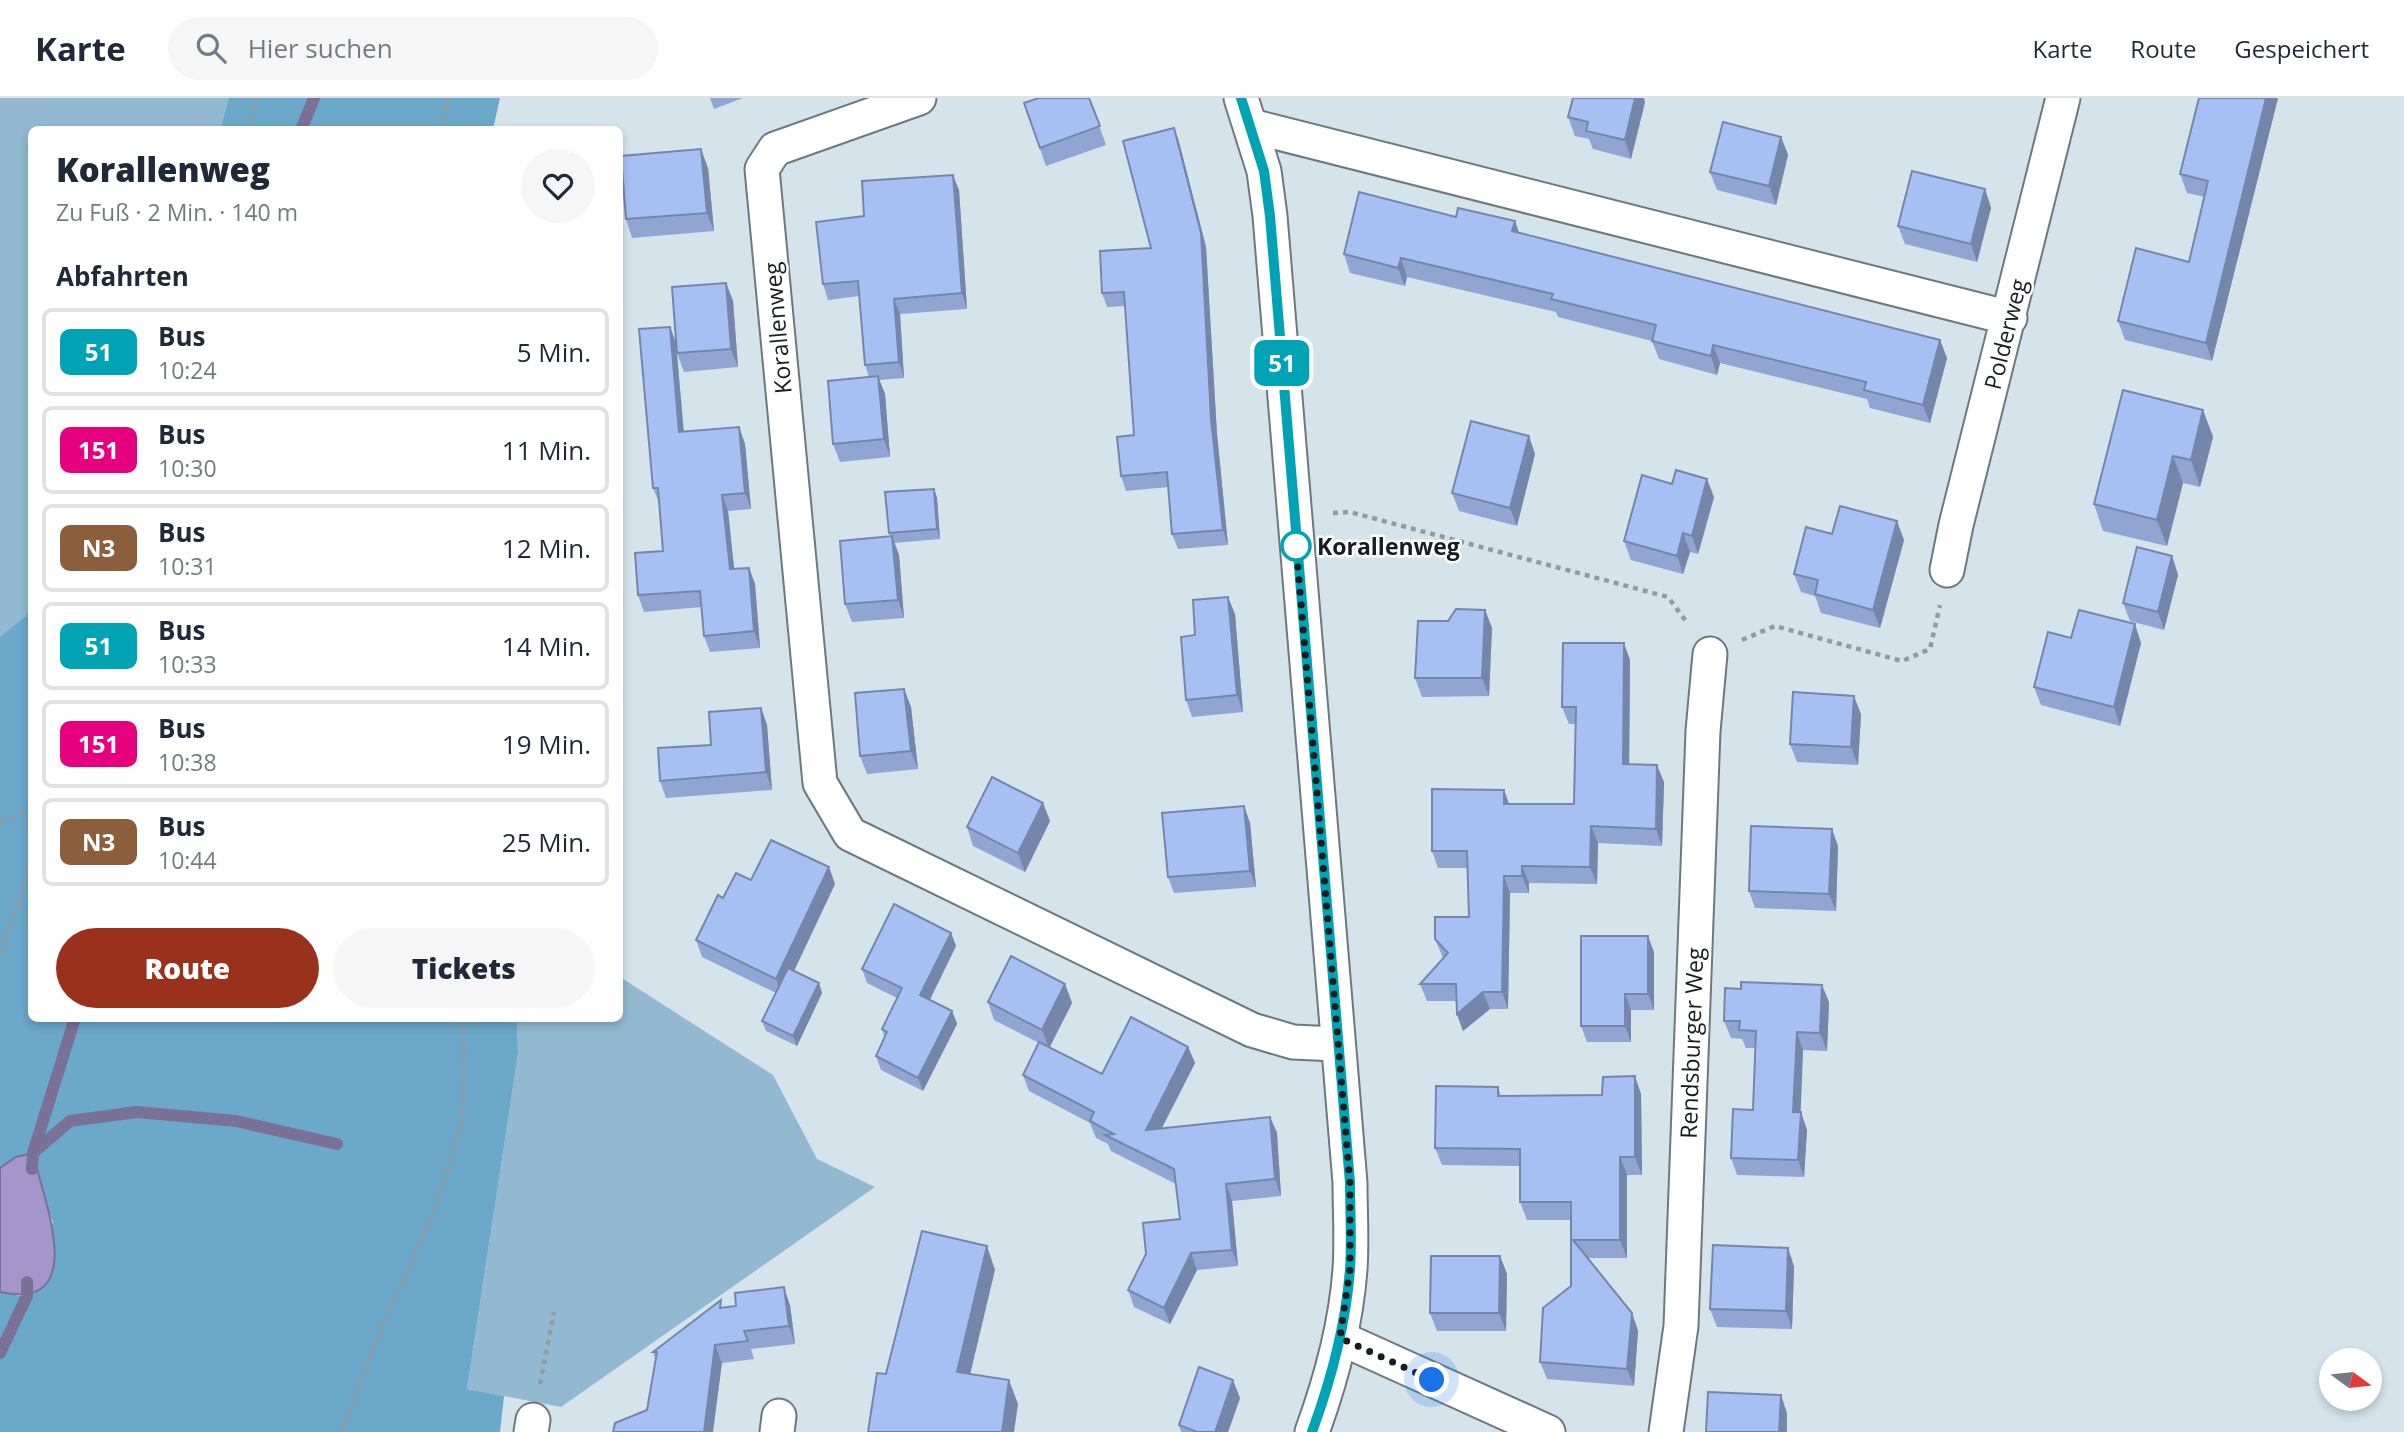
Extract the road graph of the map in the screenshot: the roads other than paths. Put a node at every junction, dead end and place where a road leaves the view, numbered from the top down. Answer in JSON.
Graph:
{"nodes":[{"id":1,"x":919,"y":98,"type":"edge"},
{"id":2,"x":2063,"y":98,"type":"edge"},
{"id":3,"x":1246,"y":112,"type":"edge"},
{"id":4,"x":2010,"y":318,"type":"junction"},
{"id":5,"x":1947,"y":570,"type":"dead end"},
{"id":6,"x":1710,"y":654,"type":"road end"},
{"id":7,"x":1336,"y":1044,"type":"junction"},
{"id":8,"x":1340,"y":1338,"type":"junction"},
{"id":9,"x":1312,"y":1432,"type":"edge"},
{"id":10,"x":1548,"y":1432,"type":"edge"},
{"id":11,"x":1666,"y":1432,"type":"edge"}],
"edges":[{"from":1,"to":7,"type":"street","name":"Korallenweg"},
{"from":2,"to":4,"type":"street","name":"Polderweg"},
{"from":3,"to":4,"type":"street"},
{"from":3,"to":7,"type":"street"},
{"from":4,"to":5,"type":"street","name":"Polderweg"},
{"from":6,"to":11,"type":"street","name":"Rendsburger Weg"},
{"from":7,"to":8,"type":"street"},
{"from":8,"to":9,"type":"street"},
{"from":8,"to":10,"type":"street"}]}
